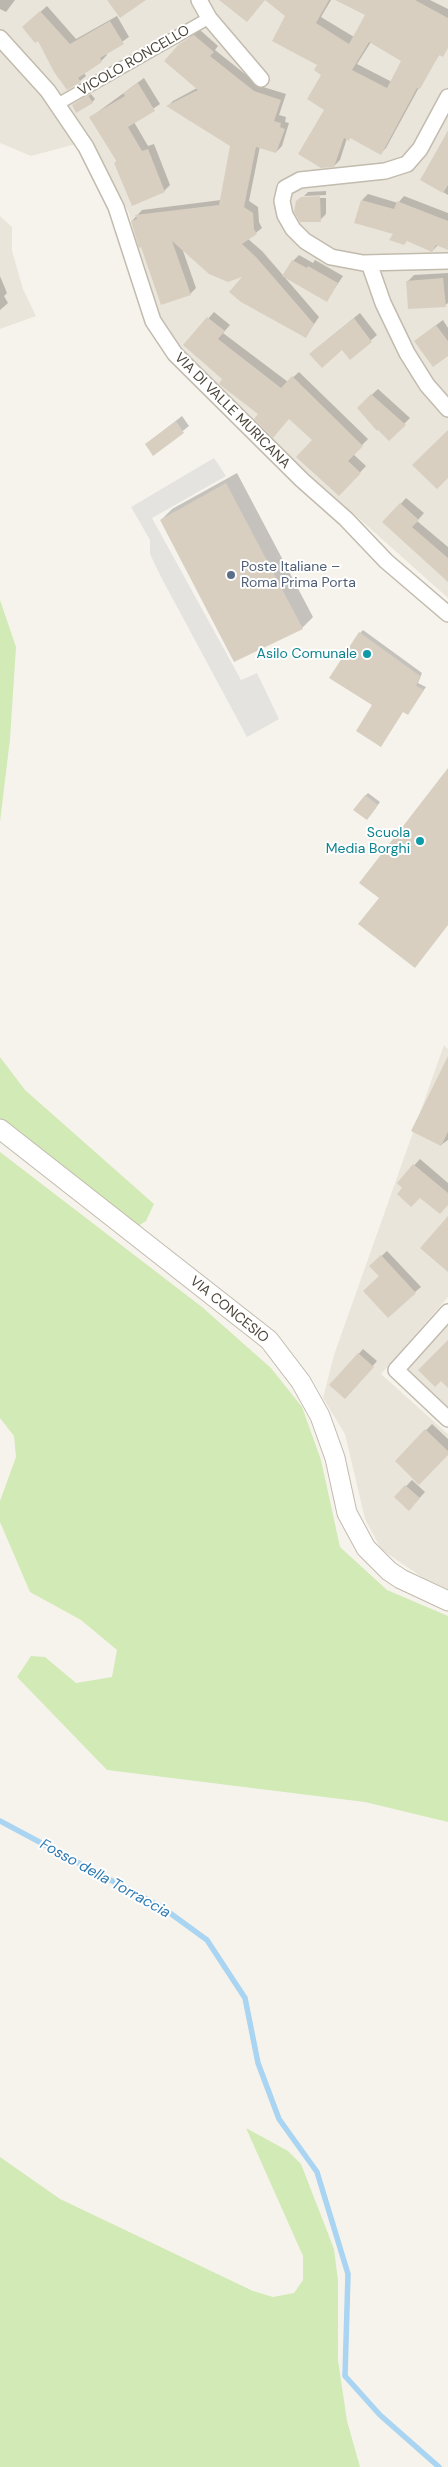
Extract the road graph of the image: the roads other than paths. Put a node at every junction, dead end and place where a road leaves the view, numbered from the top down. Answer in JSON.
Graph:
{"nodes":[{"id":1,"x":199,"y":0,"type":"edge"},
{"id":2,"x":209,"y":18,"type":"junction"},
{"id":3,"x":0,"y":38,"type":"edge"},
{"id":4,"x":261,"y":79,"type":"dead end"},
{"id":5,"x":448,"y":97,"type":"edge"},
{"id":6,"x":58,"y":104,"type":"junction"},
{"id":7,"x":448,"y":261,"type":"edge"},
{"id":8,"x":369,"y":263,"type":"junction"},
{"id":9,"x":448,"y":409,"type":"edge"},
{"id":10,"x":448,"y":614,"type":"edge"},
{"id":11,"x":0,"y":1129,"type":"edge"},
{"id":12,"x":448,"y":1312,"type":"edge"},
{"id":13,"x":448,"y":1419,"type":"edge"},
{"id":14,"x":448,"y":1601,"type":"edge"}],
"edges":[{"from":1,"to":2,"type":"street"},
{"from":2,"to":4,"type":"street"},
{"from":2,"to":6,"type":"street","name":"VICOLO RONCELLO"},
{"from":3,"to":6,"type":"street","name":"VIA DI VALLE MURICANA"},
{"from":5,"to":8,"type":"street"},
{"from":6,"to":10,"type":"street","name":"VIA DI VALLE MURICANA"},
{"from":7,"to":8,"type":"street"},
{"from":8,"to":9,"type":"street"},
{"from":11,"to":14,"type":"street","name":"VIA CONCESIO"},
{"from":12,"to":13,"type":"street"}]}
